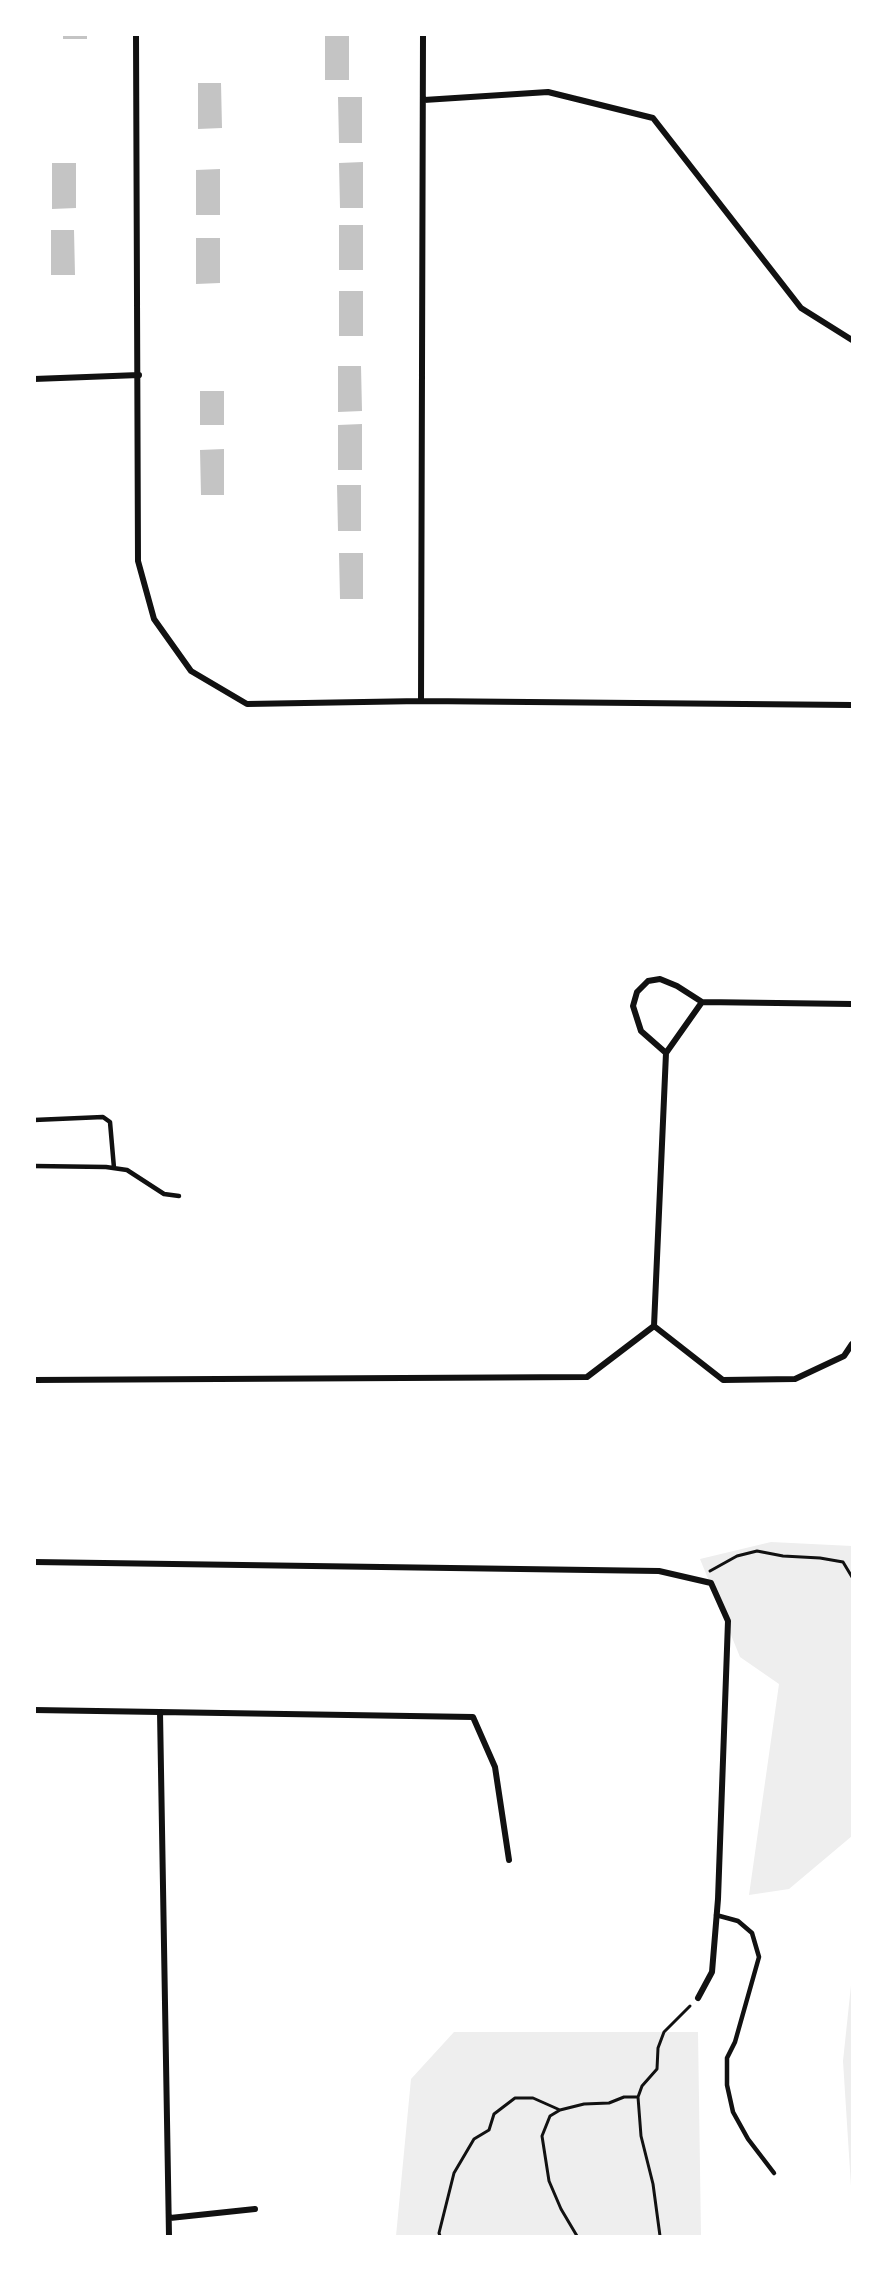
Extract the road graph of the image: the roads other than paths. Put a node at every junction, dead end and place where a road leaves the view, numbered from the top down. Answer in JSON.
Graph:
{"nodes":[{"id":1,"x":136,"y":34,"type":"edge"},
{"id":2,"x":423,"y":34,"type":"edge"},
{"id":3,"x":424,"y":100,"type":"junction"},
{"id":4,"x":852,"y":340,"type":"edge"},
{"id":5,"x":139,"y":375,"type":"junction"},
{"id":6,"x":34,"y":379,"type":"edge"},
{"id":7,"x":421,"y":701,"type":"junction"},
{"id":8,"x":852,"y":705,"type":"edge"},
{"id":9,"x":702,"y":1002,"type":"junction"},
{"id":10,"x":852,"y":1004,"type":"edge"},
{"id":11,"x":666,"y":1053,"type":"junction"},
{"id":12,"x":34,"y":1120,"type":"edge"},
{"id":13,"x":34,"y":1166,"type":"edge"},
{"id":14,"x":114,"y":1168,"type":"junction"},
{"id":15,"x":178,"y":1196,"type":"dead end"},
{"id":16,"x":654,"y":1326,"type":"junction"},
{"id":17,"x":852,"y":1344,"type":"edge"},
{"id":18,"x":34,"y":1380,"type":"edge"},
{"id":19,"x":34,"y":1562,"type":"edge"},
{"id":20,"x":34,"y":1710,"type":"edge"},
{"id":21,"x":160,"y":1712,"type":"junction"},
{"id":22,"x":509,"y":1860,"type":"dead end"},
{"id":23,"x":716,"y":1915,"type":"junction"},
{"id":24,"x":698,"y":1998,"type":"road end"},
{"id":25,"x":774,"y":2173,"type":"dead end"},
{"id":26,"x":255,"y":2209,"type":"dead end"},
{"id":27,"x":170,"y":2218,"type":"junction"},
{"id":28,"x":169,"y":2236,"type":"edge"}],
"edges":[{"from":1,"to":5,"type":"street"},
{"from":2,"to":3,"type":"street"},
{"from":3,"to":4,"type":"street"},
{"from":3,"to":7,"type":"street"},
{"from":5,"to":6,"type":"street"},
{"from":5,"to":7,"type":"street"},
{"from":7,"to":8,"type":"street"},
{"from":9,"to":10,"type":"street"},
{"from":9,"to":11,"type":"street"},
{"from":9,"to":11,"type":"street"},
{"from":11,"to":16,"type":"street"},
{"from":12,"to":14,"type":"lane"},
{"from":13,"to":14,"type":"lane"},
{"from":14,"to":15,"type":"lane"},
{"from":16,"to":17,"type":"street"},
{"from":16,"to":18,"type":"street"},
{"from":19,"to":23,"type":"street"},
{"from":20,"to":21,"type":"street"},
{"from":21,"to":22,"type":"street"},
{"from":21,"to":27,"type":"street"},
{"from":23,"to":24,"type":"street"},
{"from":23,"to":25,"type":"lane"},
{"from":26,"to":27,"type":"street"},
{"from":27,"to":28,"type":"street"}]}
